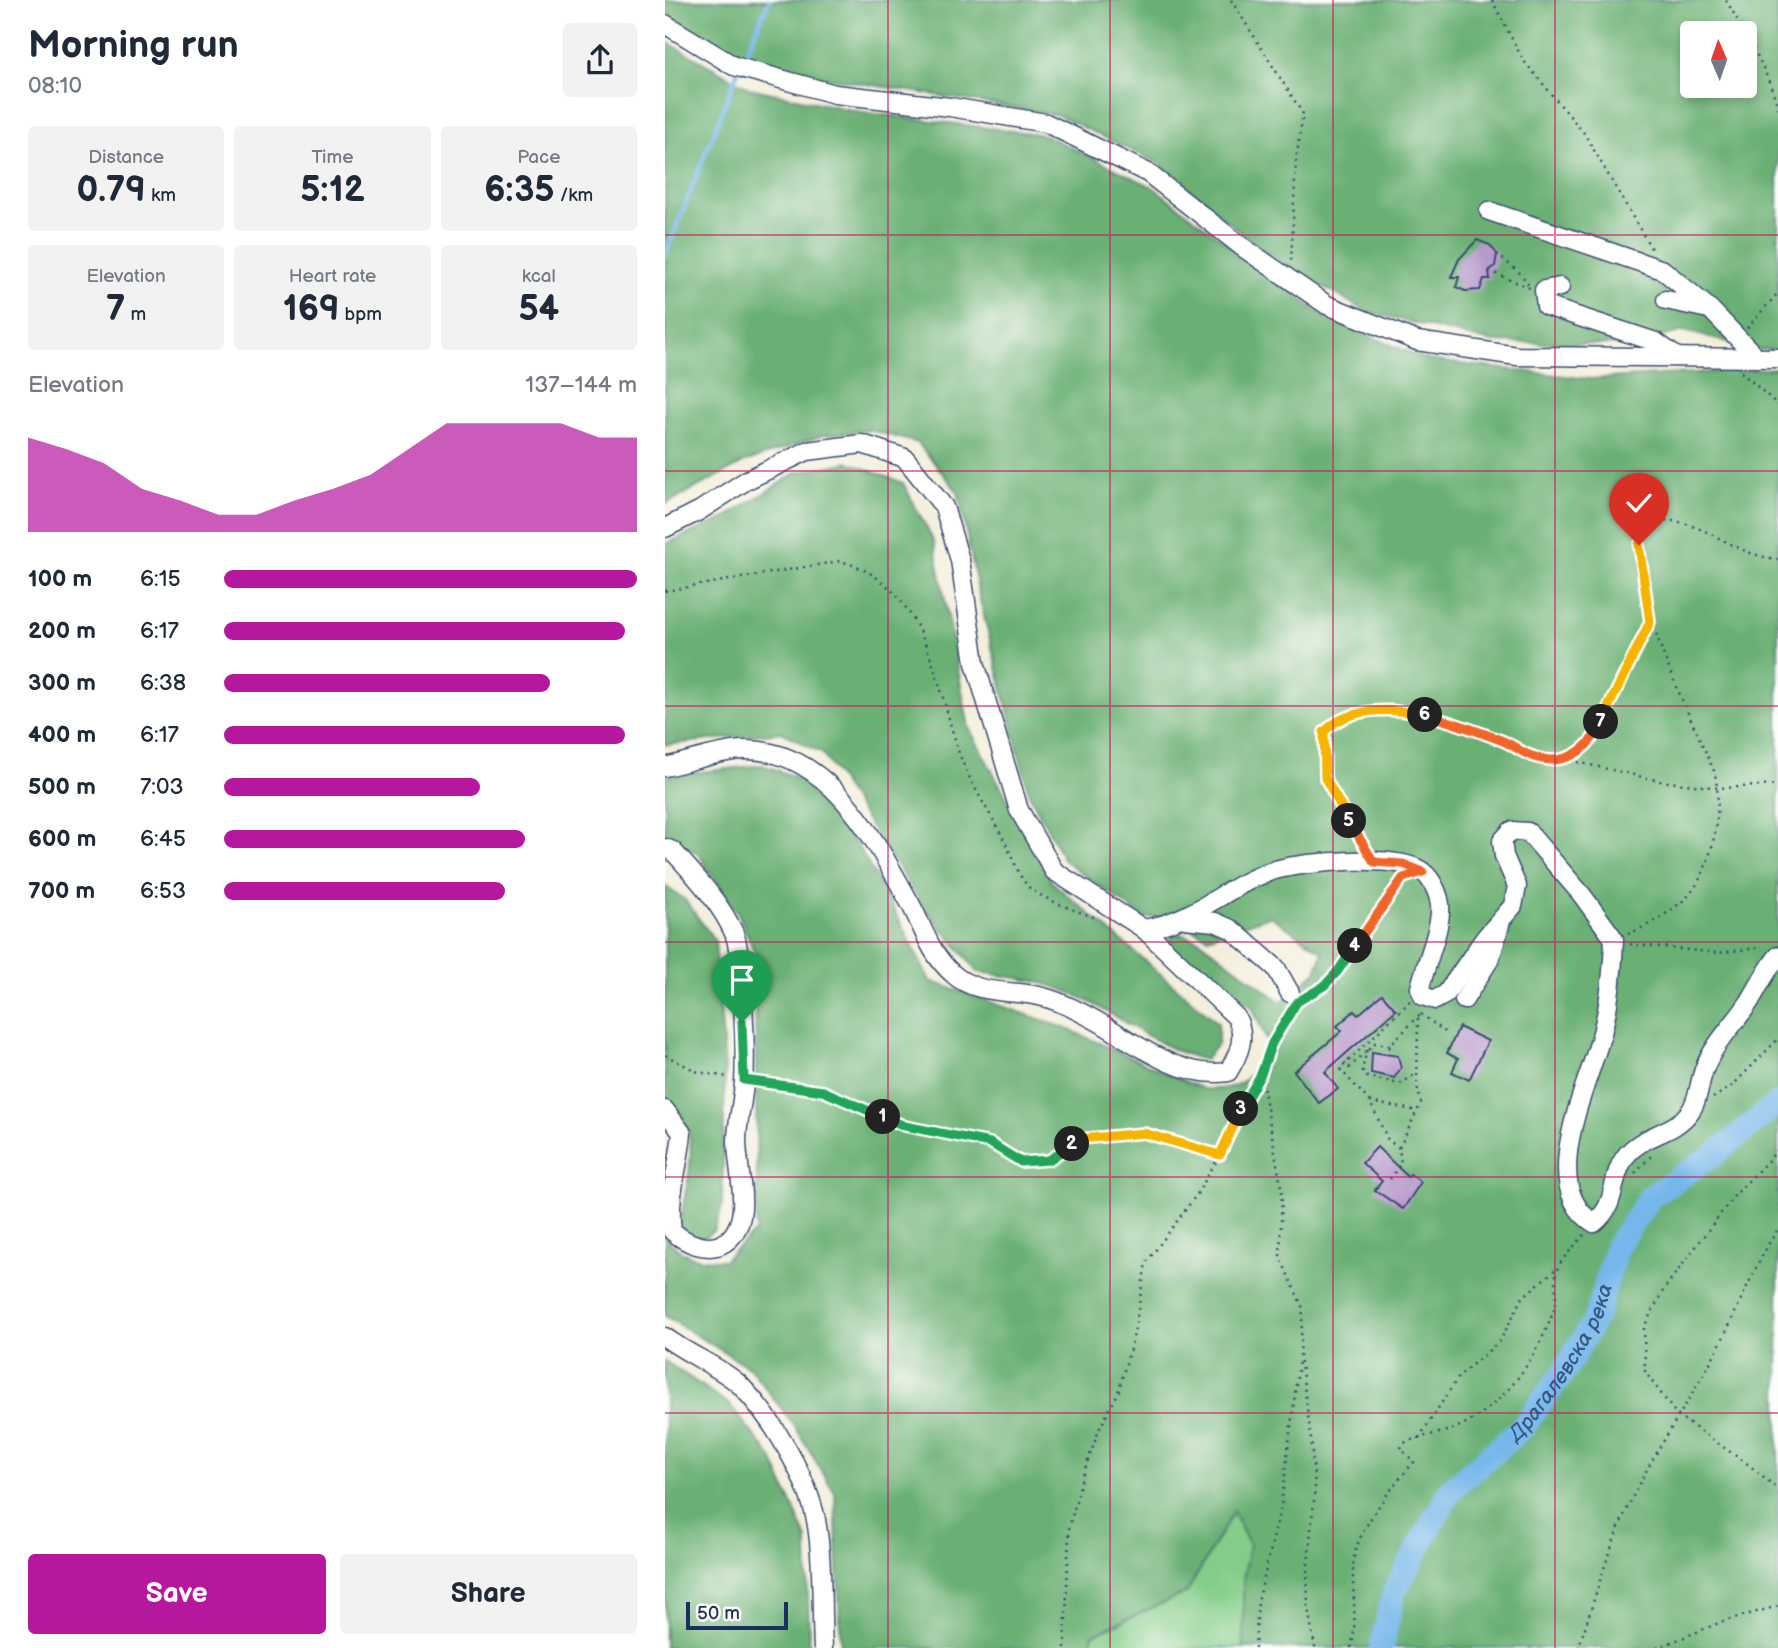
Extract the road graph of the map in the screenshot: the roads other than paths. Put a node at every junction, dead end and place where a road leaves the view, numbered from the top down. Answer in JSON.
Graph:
{"nodes":[{"id":1,"x":665,"y":24,"type":"edge"},
{"id":2,"x":1489,"y":211,"type":"dead end"},
{"id":3,"x":1560,"y":288,"type":"dead end"},
{"id":4,"x":1666,"y":300,"type":"dead end"},
{"id":5,"x":1711,"y":310,"type":"junction"},
{"id":6,"x":1677,"y":357,"type":"junction"},
{"id":7,"x":1757,"y":358,"type":"junction"},
{"id":8,"x":1778,"y":358,"type":"edge"},
{"id":9,"x":665,"y":528,"type":"edge"},
{"id":10,"x":665,"y":766,"type":"edge"},
{"id":11,"x":665,"y":848,"type":"edge"},
{"id":12,"x":1185,"y":919,"type":"junction"},
{"id":13,"x":1503,"y":919,"type":"junction"},
{"id":14,"x":1144,"y":929,"type":"junction"},
{"id":15,"x":1773,"y":954,"type":"edge"},
{"id":16,"x":1293,"y":998,"type":"road end"},
{"id":17,"x":1464,"y":999,"type":"dead end"},
{"id":18,"x":665,"y":1110,"type":"edge"},
{"id":19,"x":665,"y":1337,"type":"edge"},
{"id":20,"x":823,"y":1648,"type":"edge"}],
"edges":[{"from":1,"to":6,"type":"street"},
{"from":2,"to":5,"type":"street"},
{"from":3,"to":6,"type":"street"},
{"from":4,"to":5,"type":"street"},
{"from":5,"to":7,"type":"street"},
{"from":6,"to":7,"type":"street"},
{"from":7,"to":8,"type":"street"},
{"from":9,"to":14,"type":"street"},
{"from":10,"to":14,"type":"street"},
{"from":11,"to":18,"type":"street"},
{"from":12,"to":13,"type":"street"},
{"from":12,"to":14,"type":"street"},
{"from":12,"to":16,"type":"street"},
{"from":13,"to":15,"type":"street"},
{"from":13,"to":17,"type":"street"},
{"from":19,"to":20,"type":"street"}]}
